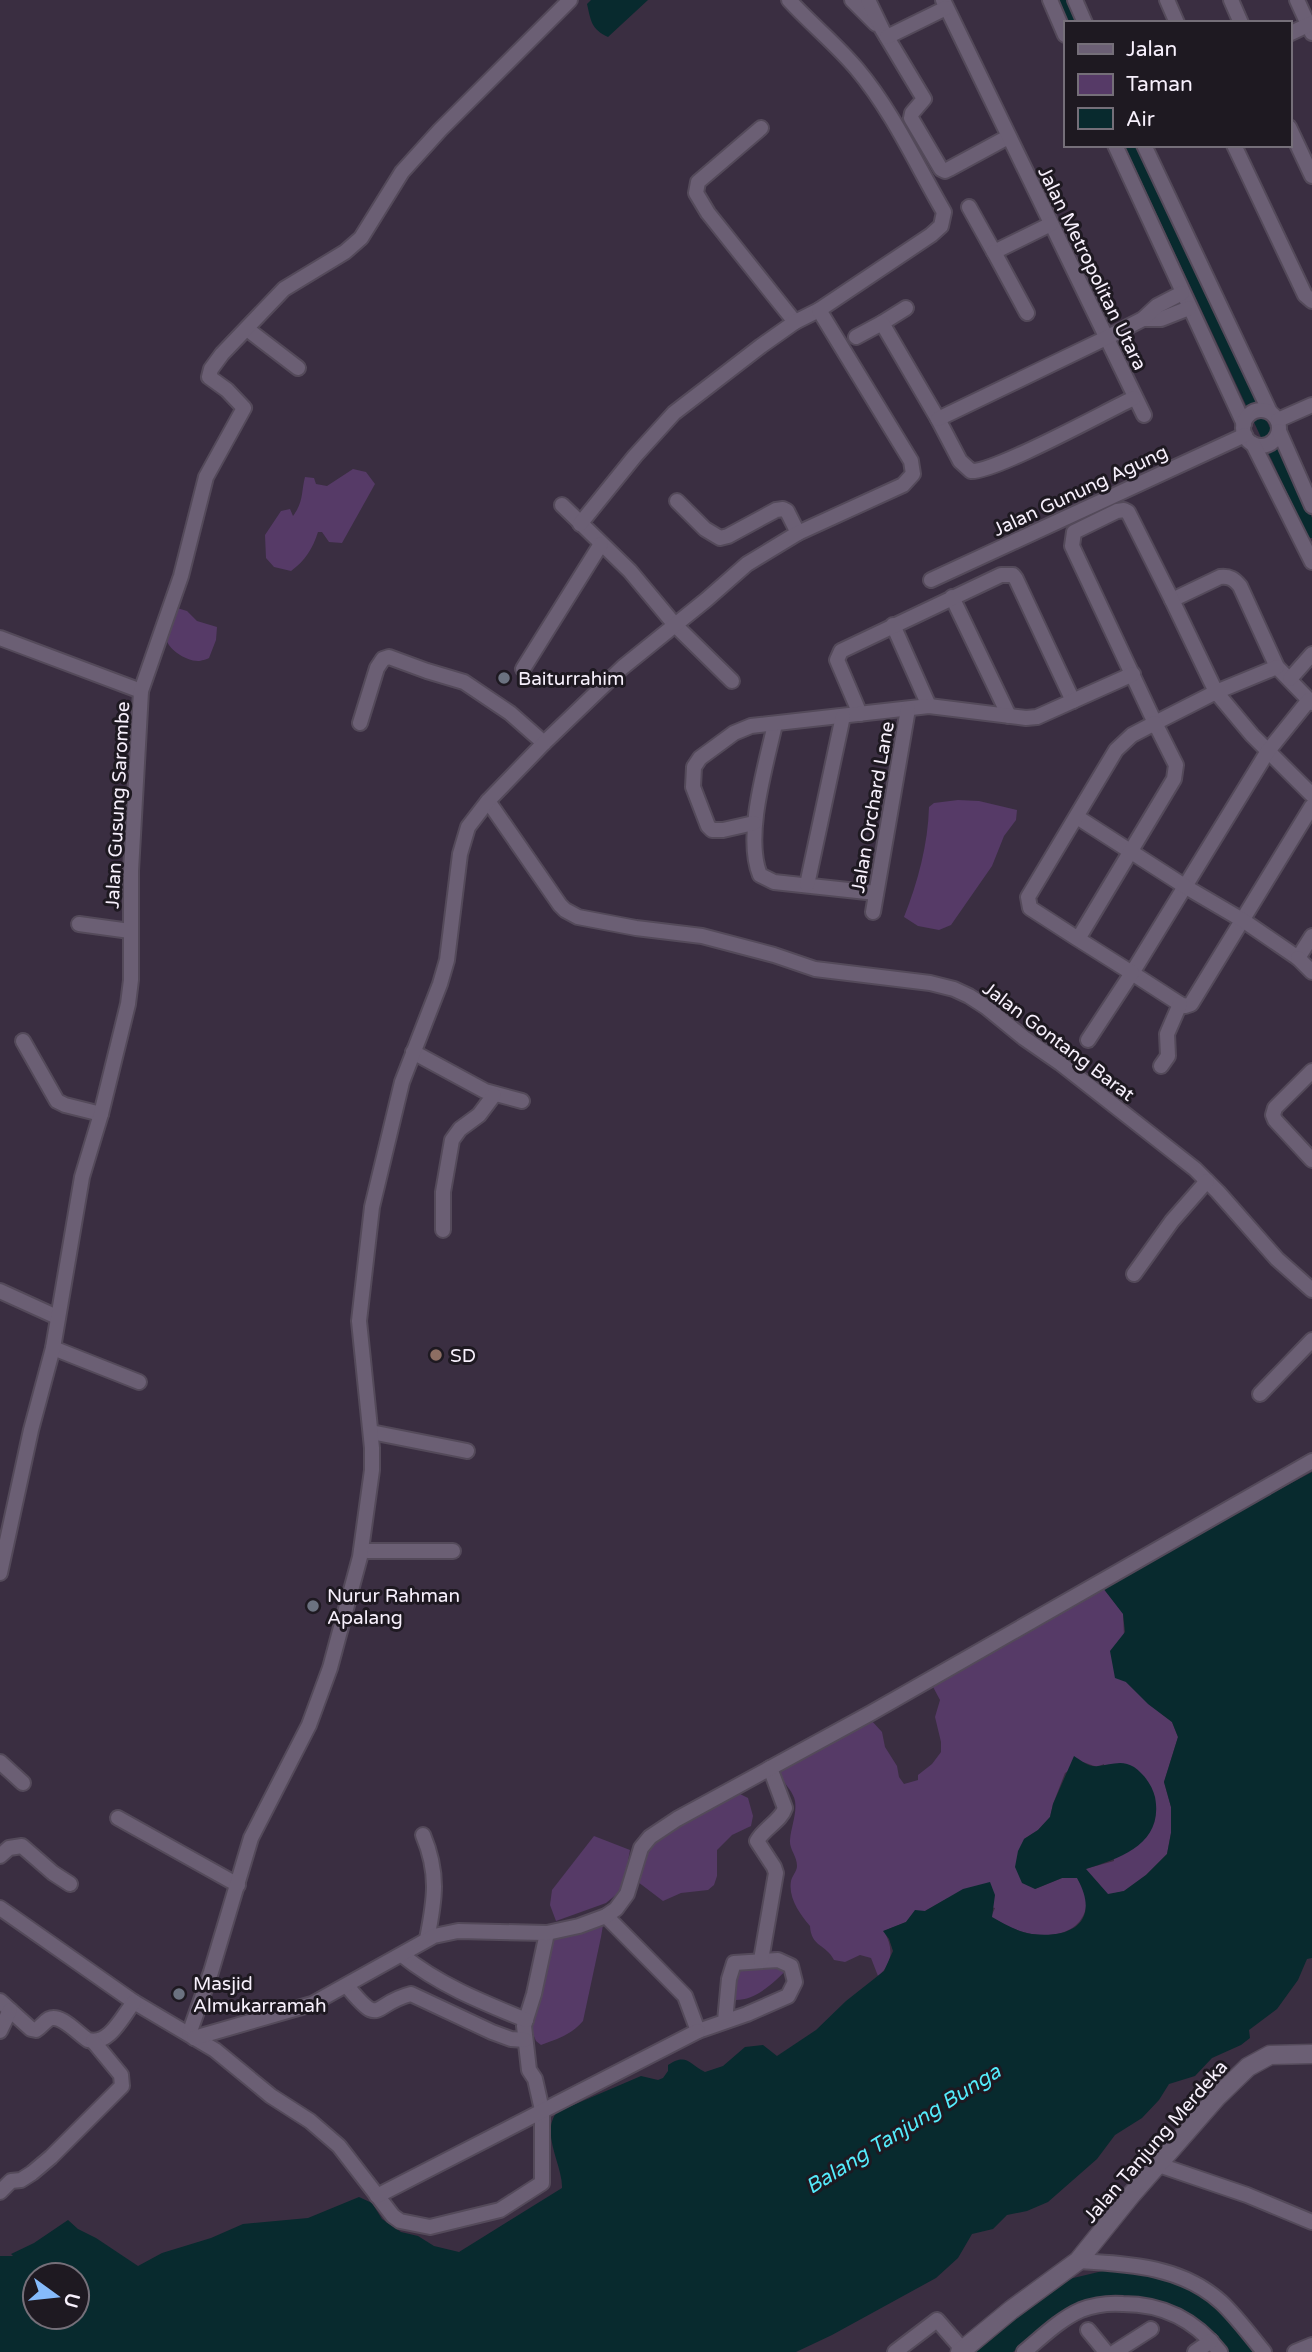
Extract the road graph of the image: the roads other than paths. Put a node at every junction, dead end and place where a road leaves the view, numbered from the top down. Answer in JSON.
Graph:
{"nodes":[{"id":1,"x":570,"y":0,"type":"edge"},
{"id":2,"x":789,"y":0,"type":"edge"},
{"id":3,"x":852,"y":0,"type":"edge"},
{"id":4,"x":868,"y":0,"type":"edge"},
{"id":5,"x":1050,"y":0,"type":"edge"},
{"id":6,"x":1074,"y":0,"type":"edge"},
{"id":7,"x":1167,"y":0,"type":"edge"},
{"id":8,"x":1231,"y":0,"type":"edge"},
{"id":9,"x":1297,"y":0,"type":"edge"},
{"id":10,"x":944,"y":4,"type":"edge"},
{"id":11,"x":1084,"y":21,"type":"edge"},
{"id":12,"x":1176,"y":21,"type":"edge"},
{"id":13,"x":1240,"y":21,"type":"edge"},
{"id":14,"x":1311,"y":27,"type":"edge"},
{"id":15,"x":885,"y":33,"type":"junction"},
{"id":16,"x":1064,"y":33,"type":"edge"},
{"id":17,"x":1291,"y":33,"type":"edge"},
{"id":18,"x":761,"y":128,"type":"dead end"},
{"id":19,"x":1291,"y":131,"type":"edge"},
{"id":20,"x":1008,"y":137,"type":"junction"},
{"id":21,"x":1116,"y":147,"type":"edge"},
{"id":22,"x":1144,"y":147,"type":"edge"},
{"id":23,"x":1235,"y":147,"type":"edge"},
{"id":24,"x":1312,"y":176,"type":"edge"},
{"id":25,"x":969,"y":207,"type":"dead end"},
{"id":26,"x":1052,"y":224,"type":"junction"},
{"id":27,"x":994,"y":252,"type":"junction"},
{"id":28,"x":1182,"y":293,"type":"junction"},
{"id":29,"x":1311,"y":301,"type":"edge"},
{"id":30,"x":906,"y":308,"type":"dead end"},
{"id":31,"x":1189,"y":308,"type":"junction"},
{"id":32,"x":819,"y":310,"type":"junction"},
{"id":33,"x":1027,"y":313,"type":"dead end"},
{"id":34,"x":1143,"y":319,"type":"junction"},
{"id":35,"x":795,"y":321,"type":"junction"},
{"id":36,"x":882,"y":323,"type":"junction"},
{"id":37,"x":247,"y":329,"type":"junction"},
{"id":38,"x":856,"y":337,"type":"dead end"},
{"id":39,"x":1106,"y":338,"type":"junction"},
{"id":40,"x":298,"y":368,"type":"dead end"},
{"id":41,"x":1134,"y":398,"type":"junction"},
{"id":42,"x":1312,"y":405,"type":"edge"},
{"id":43,"x":1144,"y":415,"type":"dead end"},
{"id":44,"x":939,"y":419,"type":"junction"},
{"id":45,"x":1274,"y":422,"type":"junction"},
{"id":46,"x":1249,"y":434,"type":"junction"},
{"id":47,"x":677,"y":501,"type":"dead end"},
{"id":48,"x":562,"y":505,"type":"dead end"},
{"id":49,"x":1312,"y":506,"type":"edge"},
{"id":50,"x":580,"y":524,"type":"junction"},
{"id":51,"x":798,"y":533,"type":"junction"},
{"id":52,"x":601,"y":544,"type":"junction"},
{"id":53,"x":1312,"y":562,"type":"edge"},
{"id":54,"x":931,"y":580,"type":"dead end"},
{"id":55,"x":952,"y":597,"type":"junction"},
{"id":56,"x":1172,"y":600,"type":"junction"},
{"id":57,"x":675,"y":625,"type":"junction"},
{"id":58,"x":892,"y":625,"type":"junction"},
{"id":59,"x":0,"y":638,"type":"edge"},
{"id":60,"x":1312,"y":654,"type":"edge"},
{"id":61,"x":1277,"y":667,"type":"junction"},
{"id":62,"x":523,"y":668,"type":"dead end"},
{"id":63,"x":1133,"y":674,"type":"junction"},
{"id":64,"x":1290,"y":679,"type":"junction"},
{"id":65,"x":732,"y":681,"type":"dead end"},
{"id":66,"x":141,"y":691,"type":"junction"},
{"id":67,"x":1216,"y":692,"type":"junction"},
{"id":68,"x":1073,"y":701,"type":"junction"},
{"id":69,"x":1311,"y":702,"type":"edge"},
{"id":70,"x":929,"y":705,"type":"junction"},
{"id":71,"x":908,"y":709,"type":"junction"},
{"id":72,"x":860,"y":714,"type":"junction"},
{"id":73,"x":843,"y":716,"type":"junction"},
{"id":74,"x":1009,"y":716,"type":"junction"},
{"id":75,"x":360,"y":723,"type":"dead end"},
{"id":76,"x":1155,"y":723,"type":"junction"},
{"id":77,"x":775,"y":724,"type":"junction"},
{"id":78,"x":544,"y":743,"type":"junction"},
{"id":79,"x":1268,"y":751,"type":"junction"},
{"id":80,"x":1312,"y":795,"type":"edge"},
{"id":81,"x":488,"y":801,"type":"junction"},
{"id":82,"x":1312,"y":806,"type":"edge"},
{"id":83,"x":1077,"y":817,"type":"junction"},
{"id":84,"x":754,"y":823,"type":"junction"},
{"id":85,"x":1132,"y":852,"type":"junction"},
{"id":86,"x":807,"y":885,"type":"junction"},
{"id":87,"x":1186,"y":887,"type":"junction"},
{"id":88,"x":876,"y":893,"type":"junction"},
{"id":89,"x":873,"y":912,"type":"dead end"},
{"id":90,"x":1244,"y":921,"type":"junction"},
{"id":91,"x":79,"y":924,"type":"dead end"},
{"id":92,"x":130,"y":931,"type":"junction"},
{"id":93,"x":1312,"y":936,"type":"edge"},
{"id":94,"x":1078,"y":939,"type":"junction"},
{"id":95,"x":1298,"y":958,"type":"junction"},
{"id":96,"x":1312,"y":972,"type":"edge"},
{"id":97,"x":1132,"y":974,"type":"junction"},
{"id":98,"x":1180,"y":1004,"type":"junction"},
{"id":99,"x":1088,"y":1040,"type":"dead end"},
{"id":100,"x":23,"y":1041,"type":"dead end"},
{"id":101,"x":413,"y":1052,"type":"junction"},
{"id":102,"x":1161,"y":1066,"type":"dead end"},
{"id":103,"x":1312,"y":1070,"type":"edge"},
{"id":104,"x":494,"y":1095,"type":"junction"},
{"id":105,"x":523,"y":1101,"type":"dead end"},
{"id":106,"x":101,"y":1114,"type":"junction"},
{"id":107,"x":1312,"y":1160,"type":"edge"},
{"id":108,"x":1207,"y":1181,"type":"junction"},
{"id":109,"x":443,"y":1230,"type":"dead end"},
{"id":110,"x":1134,"y":1274,"type":"dead end"},
{"id":111,"x":1312,"y":1290,"type":"edge"},
{"id":112,"x":0,"y":1291,"type":"edge"},
{"id":113,"x":57,"y":1317,"type":"junction"},
{"id":114,"x":1312,"y":1340,"type":"edge"},
{"id":115,"x":53,"y":1348,"type":"junction"},
{"id":116,"x":139,"y":1382,"type":"dead end"},
{"id":117,"x":1260,"y":1394,"type":"dead end"},
{"id":118,"x":371,"y":1432,"type":"junction"},
{"id":119,"x":467,"y":1451,"type":"dead end"},
{"id":120,"x":1312,"y":1461,"type":"edge"},
{"id":121,"x":3,"y":1541,"type":"edge"},
{"id":122,"x":361,"y":1551,"type":"junction"},
{"id":123,"x":453,"y":1551,"type":"dead end"},
{"id":124,"x":0,"y":1573,"type":"edge"},
{"id":125,"x":0,"y":1762,"type":"edge"},
{"id":126,"x":770,"y":1768,"type":"junction"},
{"id":127,"x":23,"y":1783,"type":"dead end"},
{"id":128,"x":118,"y":1818,"type":"dead end"},
{"id":129,"x":423,"y":1835,"type":"dead end"},
{"id":130,"x":0,"y":1856,"type":"edge"},
{"id":131,"x":70,"y":1884,"type":"dead end"},
{"id":132,"x":238,"y":1885,"type":"junction"},
{"id":133,"x":0,"y":1908,"type":"edge"},
{"id":134,"x":606,"y":1916,"type":"junction"},
{"id":135,"x":547,"y":1933,"type":"junction"},
{"id":136,"x":427,"y":1939,"type":"junction"},
{"id":137,"x":402,"y":1955,"type":"junction"},
{"id":138,"x":761,"y":1960,"type":"junction"},
{"id":139,"x":347,"y":1986,"type":"junction"},
{"id":140,"x":134,"y":2003,"type":"junction"},
{"id":141,"x":5,"y":2005,"type":"edge"},
{"id":142,"x":526,"y":2020,"type":"junction"},
{"id":143,"x":725,"y":2021,"type":"junction"},
{"id":144,"x":0,"y":2031,"type":"edge"},
{"id":145,"x":698,"y":2031,"type":"junction"},
{"id":146,"x":191,"y":2036,"type":"junction"},
{"id":147,"x":524,"y":2040,"type":"junction"},
{"id":148,"x":93,"y":2042,"type":"junction"},
{"id":149,"x":1312,"y":2054,"type":"edge"},
{"id":150,"x":542,"y":2110,"type":"junction"},
{"id":151,"x":1159,"y":2165,"type":"junction"},
{"id":152,"x":0,"y":2192,"type":"edge"},
{"id":153,"x":377,"y":2196,"type":"junction"},
{"id":154,"x":1312,"y":2222,"type":"edge"},
{"id":155,"x":1078,"y":2261,"type":"junction"},
{"id":156,"x":1151,"y":2329,"type":"dead end"},
{"id":157,"x":1088,"y":2330,"type":"dead end"},
{"id":158,"x":1312,"y":2345,"type":"edge"},
{"id":159,"x":1216,"y":2346,"type":"edge"},
{"id":160,"x":961,"y":2351,"type":"edge"},
{"id":161,"x":895,"y":2352,"type":"edge"},
{"id":162,"x":1024,"y":2352,"type":"edge"},
{"id":163,"x":1106,"y":2352,"type":"edge"},
{"id":164,"x":1115,"y":2352,"type":"edge"},
{"id":165,"x":1195,"y":2352,"type":"edge"},
{"id":166,"x":1264,"y":2352,"type":"edge"},
{"id":167,"x":1296,"y":2352,"type":"edge"}],
"edges":[{"from":1,"to":37,"type":"street","name":"Jalan Gusung Sarombe"},
{"from":2,"to":32,"type":"street"},
{"from":3,"to":15,"type":"street"},
{"from":4,"to":15,"type":"street"},
{"from":5,"to":16,"type":"street"},
{"from":6,"to":11,"type":"street"},
{"from":7,"to":12,"type":"street"},
{"from":8,"to":13,"type":"street"},
{"from":9,"to":14,"type":"street"},
{"from":10,"to":15,"type":"street"},
{"from":10,"to":20,"type":"street","name":"Jalan Metropolitan Utara"},
{"from":14,"to":17,"type":"street"},
{"from":15,"to":20,"type":"street"},
{"from":18,"to":35,"type":"street"},
{"from":19,"to":24,"type":"street"},
{"from":20,"to":26,"type":"street","name":"Jalan Metropolitan Utara"},
{"from":21,"to":28,"type":"street"},
{"from":22,"to":45,"type":"street"},
{"from":23,"to":29,"type":"street"},
{"from":25,"to":27,"type":"street"},
{"from":26,"to":27,"type":"street"},
{"from":26,"to":39,"type":"street","name":"Jalan Metropolitan Utara"},
{"from":27,"to":33,"type":"street"},
{"from":28,"to":31,"type":"street"},
{"from":28,"to":34,"type":"street"},
{"from":30,"to":36,"type":"street"},
{"from":31,"to":34,"type":"street"},
{"from":31,"to":46,"type":"street"},
{"from":32,"to":35,"type":"street"},
{"from":32,"to":51,"type":"street"},
{"from":34,"to":39,"type":"street"},
{"from":35,"to":50,"type":"street"},
{"from":36,"to":38,"type":"street"},
{"from":36,"to":44,"type":"street"},
{"from":37,"to":40,"type":"street"},
{"from":37,"to":66,"type":"street","name":"Jalan Gusung Sarombe"},
{"from":39,"to":41,"type":"street","name":"Jalan Metropolitan Utara"},
{"from":39,"to":44,"type":"street"},
{"from":41,"to":43,"type":"street","name":"Jalan Metropolitan Utara"},
{"from":41,"to":44,"type":"street"},
{"from":42,"to":45,"type":"street"},
{"from":45,"to":46,"type":"street"},
{"from":45,"to":46,"type":"street"},
{"from":45,"to":49,"type":"street"},
{"from":46,"to":53,"type":"street"},
{"from":46,"to":54,"type":"street","name":"Jalan Gunung Agung"},
{"from":47,"to":51,"type":"street"},
{"from":48,"to":50,"type":"street"},
{"from":50,"to":52,"type":"street"},
{"from":51,"to":57,"type":"street"},
{"from":52,"to":57,"type":"street"},
{"from":52,"to":62,"type":"street"},
{"from":55,"to":58,"type":"street"},
{"from":55,"to":68,"type":"street"},
{"from":55,"to":74,"type":"street"},
{"from":56,"to":61,"type":"street"},
{"from":56,"to":63,"type":"street"},
{"from":56,"to":67,"type":"street"},
{"from":57,"to":65,"type":"street"},
{"from":57,"to":78,"type":"street"},
{"from":58,"to":70,"type":"street"},
{"from":58,"to":72,"type":"street"},
{"from":59,"to":66,"type":"street"},
{"from":60,"to":64,"type":"street"},
{"from":61,"to":64,"type":"street"},
{"from":61,"to":67,"type":"street"},
{"from":63,"to":68,"type":"street"},
{"from":63,"to":76,"type":"street"},
{"from":64,"to":69,"type":"street"},
{"from":66,"to":92,"type":"street","name":"Jalan Gusung Sarombe"},
{"from":67,"to":76,"type":"street"},
{"from":67,"to":79,"type":"street"},
{"from":68,"to":74,"type":"street"},
{"from":69,"to":79,"type":"street"},
{"from":70,"to":71,"type":"street"},
{"from":70,"to":74,"type":"street"},
{"from":71,"to":72,"type":"street"},
{"from":71,"to":88,"type":"street","name":"Jalan Orchard Lane"},
{"from":72,"to":73,"type":"street"},
{"from":73,"to":77,"type":"street"},
{"from":73,"to":86,"type":"street"},
{"from":75,"to":78,"type":"street"},
{"from":76,"to":83,"type":"street"},
{"from":76,"to":85,"type":"street"},
{"from":77,"to":84,"type":"street"},
{"from":77,"to":84,"type":"street"},
{"from":78,"to":81,"type":"street"},
{"from":79,"to":80,"type":"street"},
{"from":79,"to":87,"type":"street"},
{"from":81,"to":101,"type":"street"},
{"from":81,"to":108,"type":"street","name":"Jalan Gontang Barat"},
{"from":82,"to":90,"type":"street"},
{"from":83,"to":85,"type":"street"},
{"from":83,"to":94,"type":"street"},
{"from":84,"to":86,"type":"street"},
{"from":85,"to":87,"type":"street"},
{"from":85,"to":94,"type":"street"},
{"from":86,"to":88,"type":"street"},
{"from":87,"to":90,"type":"street"},
{"from":87,"to":97,"type":"street"},
{"from":88,"to":89,"type":"street","name":"Jalan Orchard Lane"},
{"from":90,"to":95,"type":"street"},
{"from":90,"to":98,"type":"street"},
{"from":91,"to":92,"type":"street"},
{"from":92,"to":106,"type":"street","name":"Jalan Gusung Sarombe"},
{"from":93,"to":95,"type":"street"},
{"from":94,"to":97,"type":"street"},
{"from":95,"to":96,"type":"street"},
{"from":97,"to":98,"type":"street"},
{"from":97,"to":99,"type":"street"},
{"from":98,"to":102,"type":"street"},
{"from":100,"to":106,"type":"street"},
{"from":101,"to":104,"type":"street"},
{"from":101,"to":118,"type":"street"},
{"from":103,"to":107,"type":"street"},
{"from":104,"to":105,"type":"street"},
{"from":104,"to":109,"type":"street"},
{"from":106,"to":113,"type":"street","name":"Jalan Gusung Sarombe"},
{"from":108,"to":110,"type":"street"},
{"from":108,"to":111,"type":"street","name":"Jalan Gontang Barat"},
{"from":112,"to":113,"type":"street"},
{"from":113,"to":115,"type":"street","name":"Jalan Gusung Sarombe"},
{"from":114,"to":117,"type":"street"},
{"from":115,"to":116,"type":"street"},
{"from":115,"to":121,"type":"street","name":"Jalan Gusung Sarombe"},
{"from":118,"to":119,"type":"street"},
{"from":118,"to":122,"type":"street"},
{"from":120,"to":126,"type":"street"},
{"from":121,"to":124,"type":"street","name":"Jalan Gusung Sarombe"},
{"from":122,"to":123,"type":"street"},
{"from":122,"to":132,"type":"street"},
{"from":125,"to":127,"type":"street"},
{"from":126,"to":134,"type":"street"},
{"from":126,"to":138,"type":"street"},
{"from":128,"to":132,"type":"street"},
{"from":129,"to":136,"type":"street"},
{"from":130,"to":131,"type":"street"},
{"from":132,"to":146,"type":"street"},
{"from":133,"to":140,"type":"street"},
{"from":134,"to":135,"type":"street"},
{"from":134,"to":145,"type":"street"},
{"from":135,"to":136,"type":"street"},
{"from":135,"to":142,"type":"street"},
{"from":136,"to":137,"type":"street"},
{"from":137,"to":139,"type":"street"},
{"from":137,"to":142,"type":"street"},
{"from":138,"to":143,"type":"street"},
{"from":138,"to":143,"type":"street"},
{"from":139,"to":146,"type":"street"},
{"from":139,"to":147,"type":"street"},
{"from":140,"to":146,"type":"street"},
{"from":140,"to":148,"type":"street"},
{"from":141,"to":144,"type":"street"},
{"from":141,"to":148,"type":"street"},
{"from":142,"to":147,"type":"street"},
{"from":143,"to":145,"type":"street"},
{"from":145,"to":150,"type":"street"},
{"from":146,"to":153,"type":"street"},
{"from":147,"to":150,"type":"street"},
{"from":148,"to":152,"type":"street"},
{"from":149,"to":151,"type":"street","name":"Jalan Tanjung Merdeka"},
{"from":150,"to":153,"type":"street"},
{"from":150,"to":153,"type":"street"},
{"from":151,"to":154,"type":"street"},
{"from":151,"to":155,"type":"street","name":"Jalan Tanjung Merdeka"},
{"from":155,"to":160,"type":"street","name":"Jalan Tanjung Merdeka"},
{"from":155,"to":166,"type":"street"},
{"from":156,"to":164,"type":"street"},
{"from":157,"to":163,"type":"street"},
{"from":158,"to":167,"type":"street"},
{"from":159,"to":162,"type":"street"},
{"from":159,"to":165,"type":"street"},
{"from":160,"to":161,"type":"street"}]}
